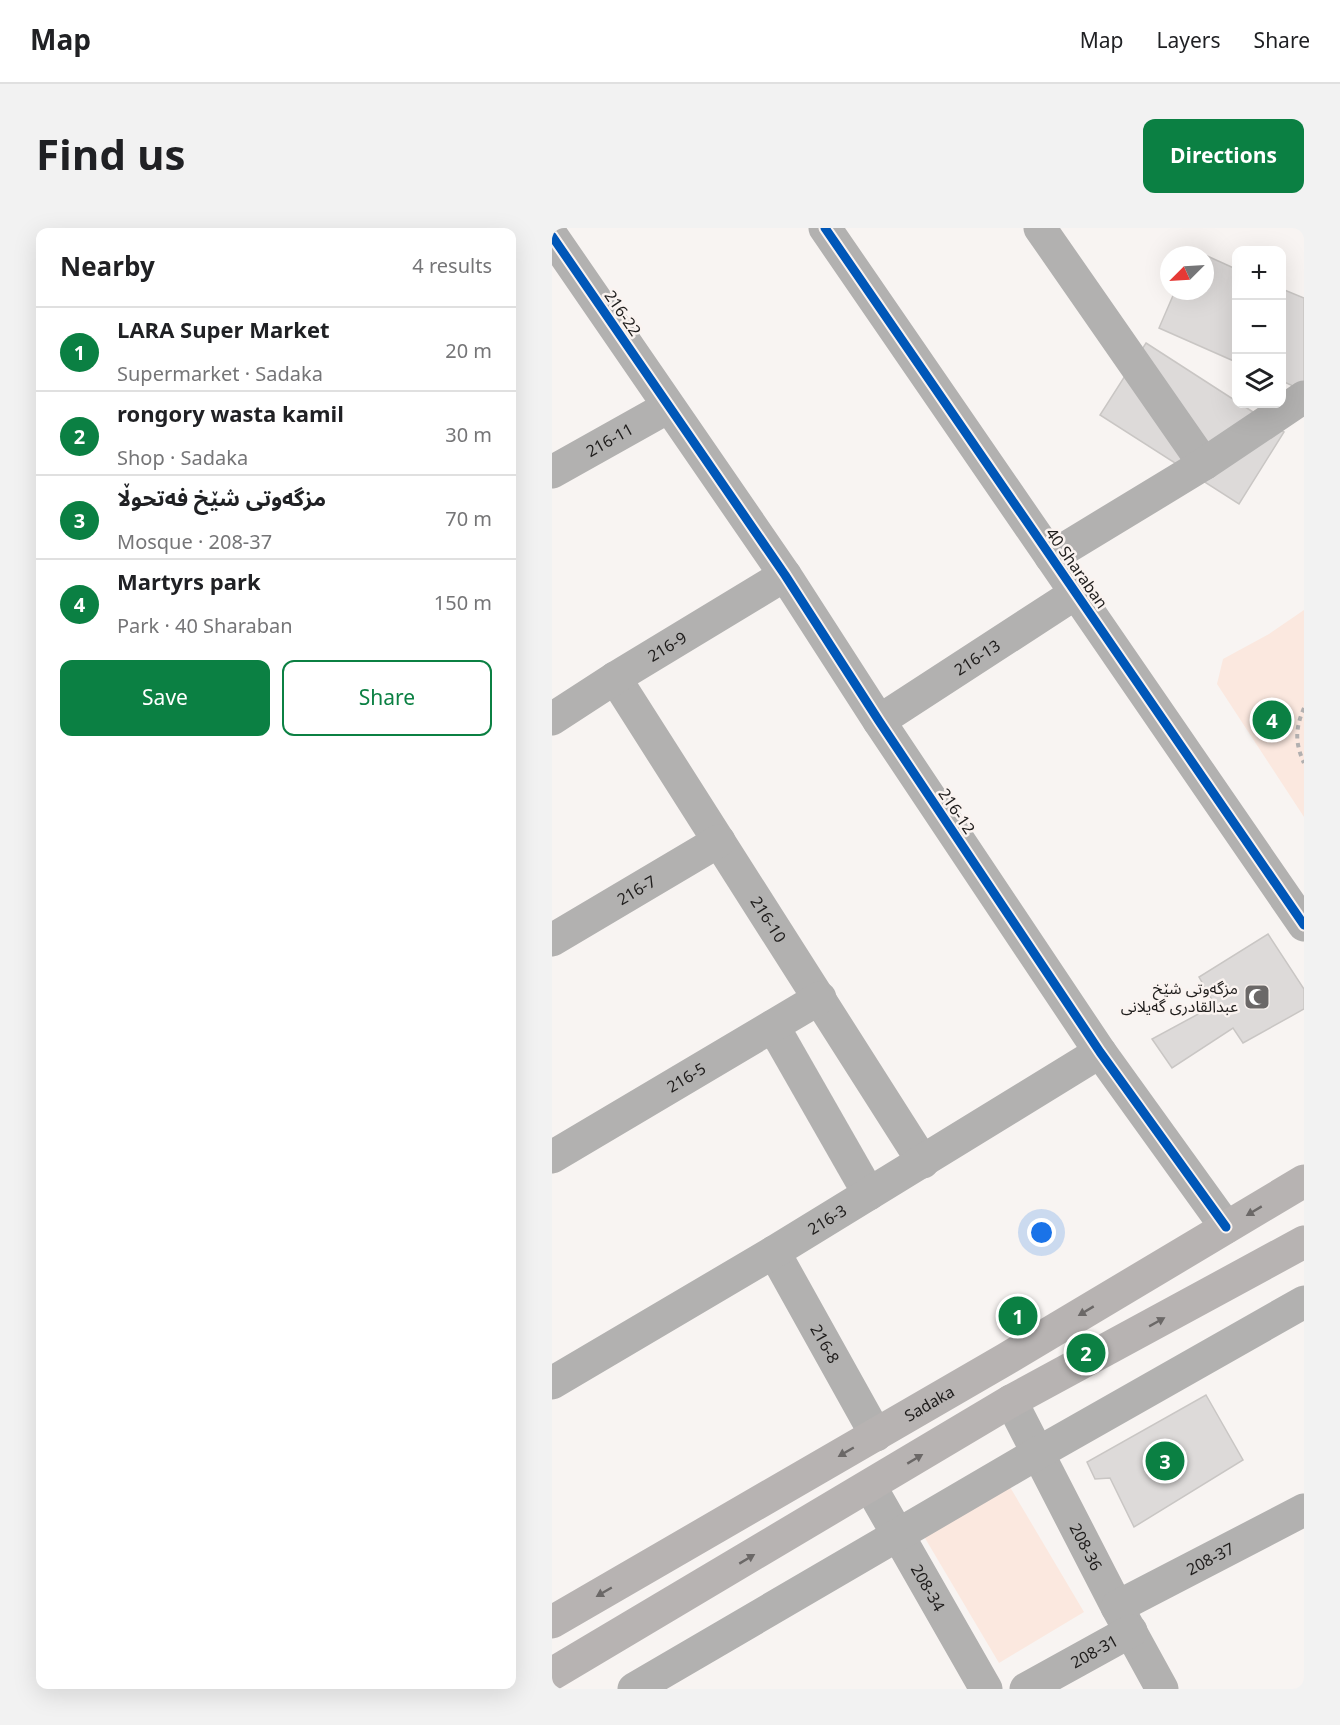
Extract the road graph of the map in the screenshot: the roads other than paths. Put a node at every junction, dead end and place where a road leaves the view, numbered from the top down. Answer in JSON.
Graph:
{"nodes":[{"id":1,"x":825,"y":228,"type":"edge"},
{"id":2,"x":1040,"y":228,"type":"edge"},
{"id":3,"x":552,"y":236,"type":"edge"},
{"id":4,"x":1304,"y":397,"type":"edge"},
{"id":5,"x":668,"y":407,"type":"junction"},
{"id":6,"x":1204,"y":464,"type":"junction"},
{"id":7,"x":552,"y":472,"type":"edge"},
{"id":8,"x":1051,"y":557,"type":"junction"},
{"id":9,"x":785,"y":575,"type":"junction"},
{"id":10,"x":1076,"y":593,"type":"junction"},
{"id":11,"x":615,"y":678,"type":"junction"},
{"id":12,"x":552,"y":719,"type":"edge"},
{"id":13,"x":879,"y":720,"type":"junction"},
{"id":14,"x":719,"y":841,"type":"junction"},
{"id":15,"x":1304,"y":925,"type":"edge"},
{"id":16,"x":552,"y":940,"type":"edge"},
{"id":17,"x":820,"y":998,"type":"junction"},
{"id":18,"x":773,"y":1026,"type":"junction"},
{"id":19,"x":1100,"y":1052,"type":"junction"},
{"id":20,"x":552,"y":1156,"type":"edge"},
{"id":21,"x":923,"y":1162,"type":"junction"},
{"id":22,"x":1304,"y":1181,"type":"edge"},
{"id":23,"x":869,"y":1194,"type":"junction"},
{"id":24,"x":1226,"y":1227,"type":"junction"},
{"id":25,"x":1304,"y":1242,"type":"edge"},
{"id":26,"x":774,"y":1252,"type":"junction"},
{"id":27,"x":1304,"y":1302,"type":"edge"},
{"id":28,"x":552,"y":1383,"type":"edge"},
{"id":29,"x":1011,"y":1401,"type":"junction"},
{"id":30,"x":876,"y":1435,"type":"junction"},
{"id":31,"x":1038,"y":1453,"type":"junction"},
{"id":32,"x":870,"y":1486,"type":"junction"},
{"id":33,"x":1304,"y":1510,"type":"edge"},
{"id":34,"x":898,"y":1536,"type":"junction"},
{"id":35,"x":691,"y":1541,"type":"junction"},
{"id":36,"x":634,"y":1575,"type":"junction"},
{"id":37,"x":717,"y":1576,"type":"junction"},
{"id":38,"x":657,"y":1612,"type":"junction"},
{"id":39,"x":1124,"y":1619,"type":"junction"},
{"id":40,"x":552,"y":1622,"type":"edge"},
{"id":41,"x":552,"y":1674,"type":"edge"},
{"id":42,"x":634,"y":1689,"type":"edge"},
{"id":43,"x":986,"y":1689,"type":"edge"},
{"id":44,"x":1026,"y":1689,"type":"edge"},
{"id":45,"x":1162,"y":1689,"type":"edge"}],
"edges":[{"from":1,"to":8,"type":"street","name":"40 Sharaban"},
{"from":2,"to":6,"type":"street"},
{"from":3,"to":5,"type":"street","name":"216-22"},
{"from":4,"to":6,"type":"street"},
{"from":5,"to":7,"type":"street","name":"216-11"},
{"from":5,"to":9,"type":"street","name":"216-12"},
{"from":6,"to":8,"type":"street"},
{"from":8,"to":10,"type":"street","name":"40 Sharaban"},
{"from":9,"to":11,"type":"street","name":"216-9"},
{"from":9,"to":13,"type":"street","name":"216-12"},
{"from":10,"to":13,"type":"street","name":"216-13"},
{"from":10,"to":15,"type":"street","name":"40 Sharaban"},
{"from":11,"to":12,"type":"street","name":"216-9"},
{"from":11,"to":14,"type":"street","name":"216-10"},
{"from":13,"to":19,"type":"street","name":"216-12"},
{"from":14,"to":16,"type":"street","name":"216-7"},
{"from":14,"to":17,"type":"street","name":"216-10"},
{"from":17,"to":18,"type":"street","name":"216-5"},
{"from":17,"to":21,"type":"street","name":"216-10"},
{"from":18,"to":20,"type":"street","name":"216-5"},
{"from":18,"to":23,"type":"street"},
{"from":19,"to":21,"type":"street","name":"216-3"},
{"from":19,"to":24,"type":"street","name":"216-12"},
{"from":21,"to":23,"type":"street","name":"216-3"},
{"from":22,"to":24,"type":"main road","name":"Sadaka","one_way":true},
{"from":23,"to":26,"type":"street","name":"216-3"},
{"from":24,"to":30,"type":"main road","name":"Sadaka","one_way":true},
{"from":29,"to":25,"type":"main road","one_way":true},
{"from":26,"to":28,"type":"street","name":"216-3"},
{"from":26,"to":30,"type":"street","name":"216-8"},
{"from":27,"to":31,"type":"street"},
{"from":29,"to":31,"type":"street","name":"208-36"},
{"from":32,"to":29,"type":"main road","one_way":true},
{"from":30,"to":35,"type":"main road","name":"Sadaka","one_way":true},
{"from":31,"to":34,"type":"street"},
{"from":31,"to":39,"type":"street","name":"208-36"},
{"from":32,"to":34,"type":"street","name":"208-34"},
{"from":37,"to":32,"type":"main road","one_way":true},
{"from":33,"to":39,"type":"street","name":"208-37"},
{"from":34,"to":42,"type":"street"},
{"from":34,"to":43,"type":"street","name":"208-34"},
{"from":35,"to":36,"type":"main road","name":"Sadaka"},
{"from":35,"to":37,"type":"main road"},
{"from":36,"to":38,"type":"main road"},
{"from":36,"to":40,"type":"main road","name":"Sadaka","one_way":true},
{"from":37,"to":38,"type":"main road"},
{"from":38,"to":41,"type":"main road"},
{"from":39,"to":44,"type":"street","name":"208-31"},
{"from":39,"to":45,"type":"street","name":"208-36"}]}
